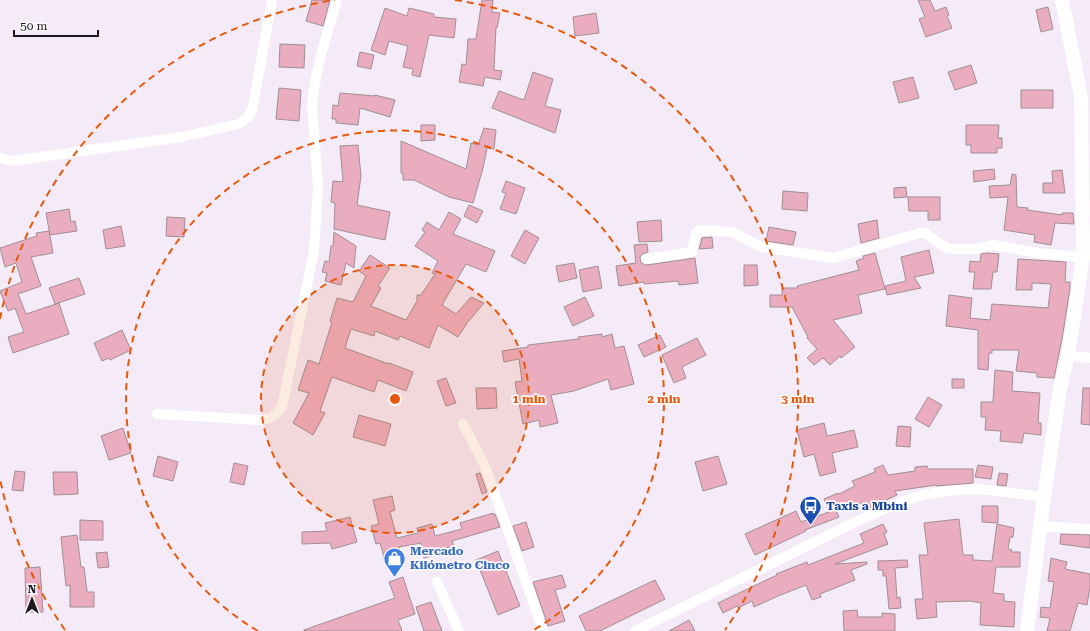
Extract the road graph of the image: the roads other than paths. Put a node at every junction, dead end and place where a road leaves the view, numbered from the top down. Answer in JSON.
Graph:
{"nodes":[{"id":1,"x":272,"y":0,"type":"edge"},
{"id":2,"x":337,"y":0,"type":"edge"},
{"id":3,"x":1062,"y":0,"type":"edge"},
{"id":4,"x":0,"y":158,"type":"edge"},
{"id":5,"x":1086,"y":184,"type":"edge"},
{"id":6,"x":1083,"y":257,"type":"junction"},
{"id":7,"x":646,"y":259,"type":"dead end"},
{"id":8,"x":1068,"y":355,"type":"junction"},
{"id":9,"x":1090,"y":358,"type":"edge"},
{"id":10,"x":157,"y":414,"type":"dead end"},
{"id":11,"x":463,"y":424,"type":"dead end"},
{"id":12,"x":1044,"y":497,"type":"junction"},
{"id":13,"x":1040,"y":526,"type":"junction"},
{"id":14,"x":1090,"y":529,"type":"edge"},
{"id":15,"x":437,"y":582,"type":"dead end"},
{"id":16,"x":459,"y":631,"type":"edge"},
{"id":17,"x":543,"y":631,"type":"edge"},
{"id":18,"x":636,"y":631,"type":"edge"},
{"id":19,"x":1026,"y":631,"type":"edge"}],
"edges":[{"from":1,"to":4,"type":"street"},
{"from":2,"to":10,"type":"street"},
{"from":3,"to":5,"type":"main road"},
{"from":5,"to":6,"type":"main road"},
{"from":6,"to":7,"type":"street"},
{"from":6,"to":8,"type":"main road"},
{"from":8,"to":9,"type":"street"},
{"from":8,"to":12,"type":"main road"},
{"from":11,"to":17,"type":"street"},
{"from":12,"to":13,"type":"main road"},
{"from":12,"to":18,"type":"street"},
{"from":13,"to":14,"type":"street"},
{"from":13,"to":19,"type":"main road"},
{"from":15,"to":16,"type":"street"}]}
